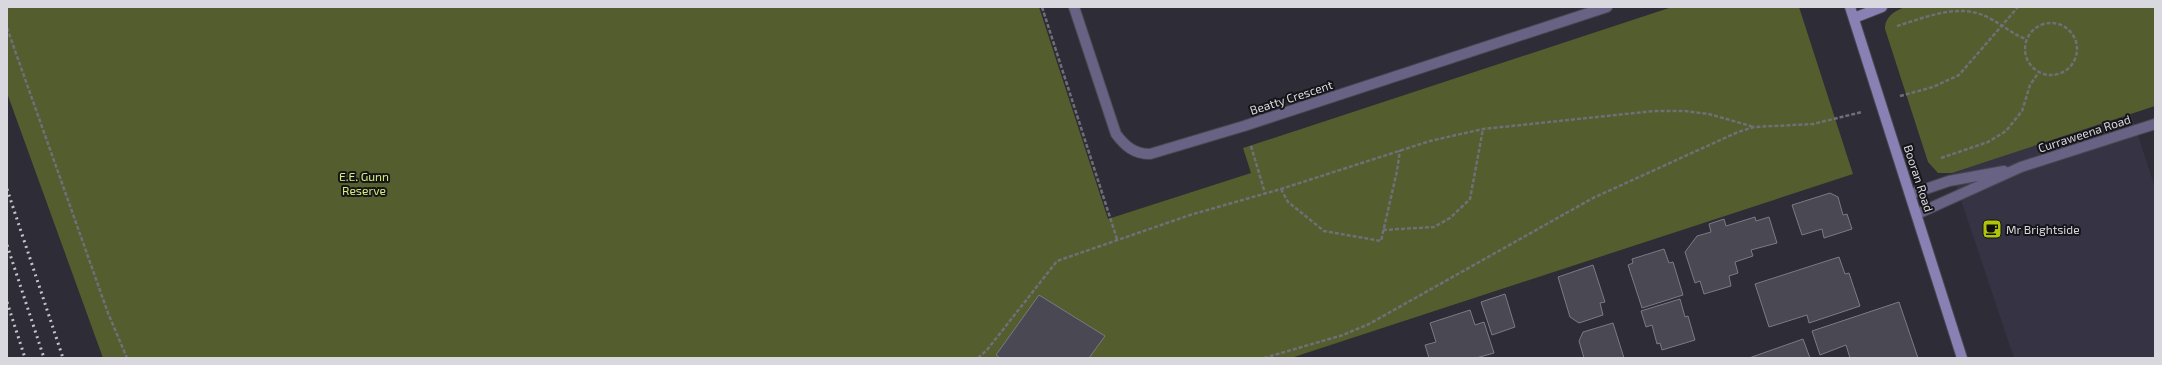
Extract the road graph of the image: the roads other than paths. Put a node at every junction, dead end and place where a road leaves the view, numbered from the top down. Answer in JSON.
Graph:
{"nodes":[{"id":1,"x":1074,"y":7,"type":"edge"},
{"id":2,"x":1606,"y":7,"type":"edge"},
{"id":3,"x":1850,"y":7,"type":"edge"},
{"id":4,"x":1882,"y":7,"type":"edge"},
{"id":5,"x":1854,"y":18,"type":"junction"},
{"id":6,"x":2155,"y":124,"type":"edge"},
{"id":7,"x":2022,"y":168,"type":"junction"},
{"id":8,"x":1911,"y":194,"type":"junction"},
{"id":9,"x":1917,"y":214,"type":"junction"},
{"id":10,"x":1962,"y":358,"type":"edge"}],
"edges":[{"from":1,"to":2,"type":"street","name":"Beatty Crescent"},
{"from":3,"to":5,"type":"street","name":"Booran Road"},
{"from":4,"to":5,"type":"street"},
{"from":5,"to":8,"type":"street","name":"Booran Road"},
{"from":6,"to":7,"type":"street","name":"Curraweena Road"},
{"from":7,"to":8,"type":"street","name":"Curraweena Road"},
{"from":7,"to":9,"type":"street","name":"Curraweena Road"},
{"from":8,"to":9,"type":"street","name":"Booran Road"},
{"from":9,"to":10,"type":"street","name":"Booran Road"}]}
